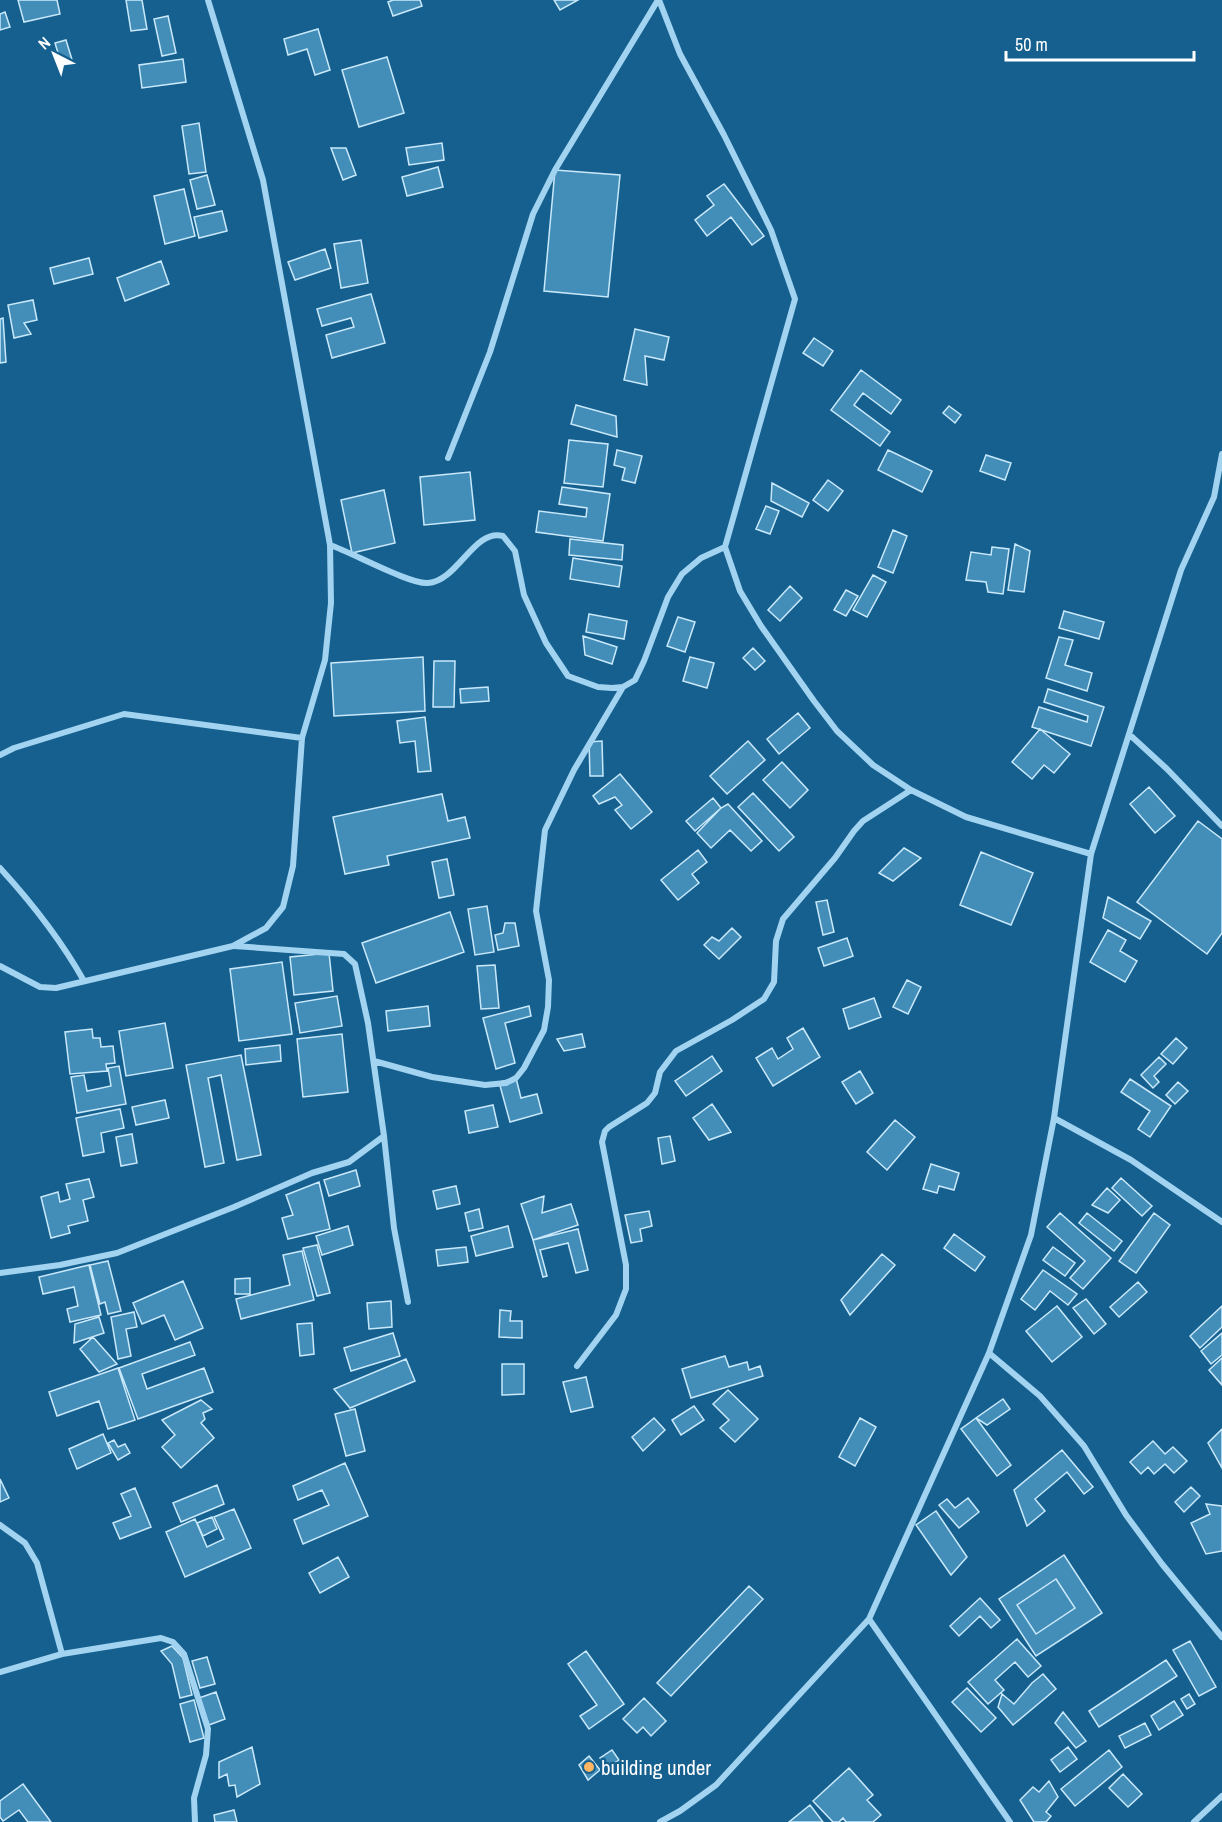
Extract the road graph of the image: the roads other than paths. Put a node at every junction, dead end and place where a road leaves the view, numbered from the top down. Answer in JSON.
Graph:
{"nodes":[{"id":1,"x":208,"y":0,"type":"edge"},
{"id":2,"x":659,"y":0,"type":"edge"},
{"id":3,"x":1222,"y":454,"type":"edge"},
{"id":4,"x":448,"y":458,"type":"dead end"},
{"id":5,"x":330,"y":544,"type":"junction"},
{"id":6,"x":725,"y":547,"type":"junction"},
{"id":7,"x":623,"y":687,"type":"junction"},
{"id":8,"x":1130,"y":735,"type":"junction"},
{"id":9,"x":303,"y":738,"type":"junction"},
{"id":10,"x":0,"y":755,"type":"edge"},
{"id":11,"x":911,"y":790,"type":"junction"},
{"id":12,"x":1222,"y":826,"type":"edge"},
{"id":13,"x":1091,"y":854,"type":"junction"},
{"id":14,"x":0,"y":868,"type":"edge"},
{"id":15,"x":233,"y":946,"type":"junction"},
{"id":16,"x":0,"y":966,"type":"edge"},
{"id":17,"x":84,"y":981,"type":"junction"},
{"id":18,"x":374,"y":1061,"type":"junction"},
{"id":19,"x":1054,"y":1118,"type":"junction"},
{"id":20,"x":384,"y":1136,"type":"junction"},
{"id":21,"x":1222,"y":1222,"type":"edge"},
{"id":22,"x":0,"y":1273,"type":"edge"},
{"id":23,"x":408,"y":1302,"type":"dead end"},
{"id":24,"x":989,"y":1353,"type":"junction"},
{"id":25,"x":577,"y":1366,"type":"dead end"},
{"id":26,"x":0,"y":1525,"type":"edge"},
{"id":27,"x":869,"y":1619,"type":"junction"},
{"id":28,"x":1222,"y":1637,"type":"edge"},
{"id":29,"x":62,"y":1654,"type":"junction"},
{"id":30,"x":0,"y":1672,"type":"edge"},
{"id":31,"x":1222,"y":1796,"type":"edge"},
{"id":32,"x":195,"y":1822,"type":"edge"},
{"id":33,"x":660,"y":1822,"type":"edge"},
{"id":34,"x":1010,"y":1822,"type":"edge"},
{"id":35,"x":1194,"y":1822,"type":"edge"}],
"edges":[{"from":1,"to":5,"type":"street"},
{"from":2,"to":4,"type":"street"},
{"from":2,"to":6,"type":"street"},
{"from":3,"to":8,"type":"street"},
{"from":5,"to":7,"type":"street"},
{"from":5,"to":9,"type":"street"},
{"from":6,"to":7,"type":"street"},
{"from":6,"to":11,"type":"street"},
{"from":7,"to":18,"type":"street"},
{"from":8,"to":12,"type":"street"},
{"from":8,"to":13,"type":"street"},
{"from":9,"to":10,"type":"street"},
{"from":9,"to":15,"type":"street"},
{"from":11,"to":13,"type":"street"},
{"from":11,"to":25,"type":"street"},
{"from":13,"to":19,"type":"street"},
{"from":14,"to":17,"type":"street"},
{"from":15,"to":17,"type":"street"},
{"from":15,"to":18,"type":"street"},
{"from":16,"to":17,"type":"street"},
{"from":18,"to":20,"type":"street"},
{"from":19,"to":21,"type":"street"},
{"from":19,"to":24,"type":"street"},
{"from":20,"to":22,"type":"street"},
{"from":20,"to":23,"type":"street"},
{"from":24,"to":27,"type":"street"},
{"from":24,"to":28,"type":"street"},
{"from":26,"to":29,"type":"street"},
{"from":27,"to":33,"type":"street"},
{"from":27,"to":34,"type":"street"},
{"from":29,"to":30,"type":"street"},
{"from":29,"to":32,"type":"street"},
{"from":31,"to":35,"type":"street"}]}
